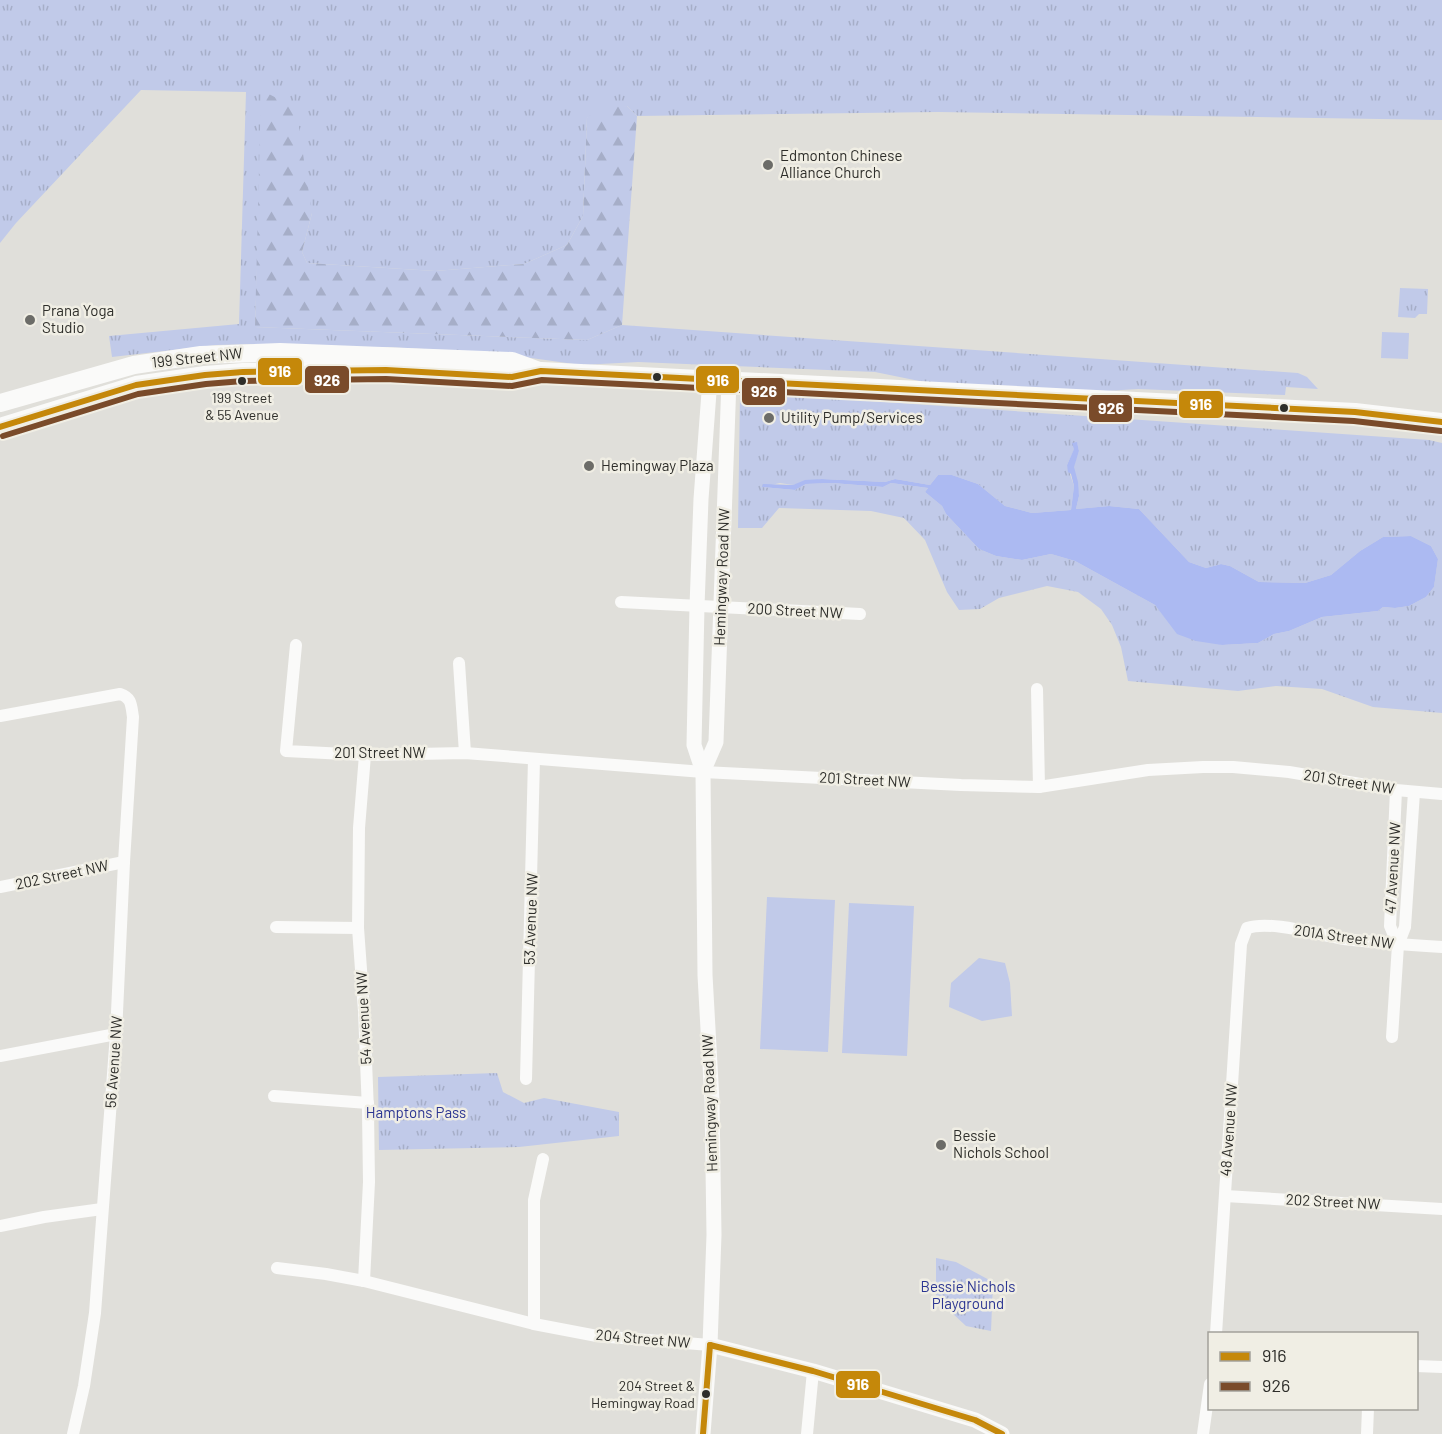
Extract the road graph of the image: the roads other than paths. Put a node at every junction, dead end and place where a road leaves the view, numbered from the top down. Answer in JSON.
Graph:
{"nodes":[{"id":1,"x":541,"y":371,"type":"junction"},
{"id":2,"x":710,"y":379,"type":"junction"},
{"id":3,"x":729,"y":380,"type":"junction"},
{"id":4,"x":0,"y":403,"type":"edge"},
{"id":5,"x":1442,"y":422,"type":"edge"},
{"id":6,"x":0,"y":428,"type":"edge"},
{"id":7,"x":621,"y":602,"type":"dead end"},
{"id":8,"x":697,"y":606,"type":"junction"},
{"id":9,"x":721,"y":608,"type":"junction"},
{"id":10,"x":861,"y":614,"type":"dead end"},
{"id":11,"x":296,"y":645,"type":"dead end"},
{"id":12,"x":459,"y":663,"type":"dead end"},
{"id":13,"x":1038,"y":689,"type":"dead end"},
{"id":14,"x":0,"y":716,"type":"edge"},
{"id":15,"x":465,"y":753,"type":"junction"},
{"id":16,"x":365,"y":754,"type":"junction"},
{"id":17,"x":534,"y":759,"type":"junction"},
{"id":18,"x":703,"y":772,"type":"junction"},
{"id":19,"x":1038,"y":787,"type":"junction"},
{"id":20,"x":1396,"y":790,"type":"junction"},
{"id":21,"x":1414,"y":792,"type":"junction"},
{"id":22,"x":1442,"y":794,"type":"edge"},
{"id":23,"x":124,"y":862,"type":"junction"},
{"id":24,"x":0,"y":888,"type":"edge"},
{"id":25,"x":276,"y":927,"type":"dead end"},
{"id":26,"x":358,"y":928,"type":"junction"},
{"id":27,"x":1247,"y":928,"type":"joint"},
{"id":28,"x":1398,"y":945,"type":"junction"},
{"id":29,"x":1442,"y":947,"type":"edge"},
{"id":30,"x":116,"y":1034,"type":"junction"},
{"id":31,"x":1392,"y":1037,"type":"dead end"},
{"id":32,"x":0,"y":1056,"type":"edge"},
{"id":33,"x":526,"y":1079,"type":"dead end"},
{"id":34,"x":274,"y":1096,"type":"dead end"},
{"id":35,"x":368,"y":1103,"type":"junction"},
{"id":36,"x":543,"y":1159,"type":"dead end"},
{"id":37,"x":1225,"y":1196,"type":"junction"},
{"id":38,"x":102,"y":1209,"type":"junction"},
{"id":39,"x":1442,"y":1209,"type":"edge"},
{"id":40,"x":0,"y":1226,"type":"edge"},
{"id":41,"x":277,"y":1268,"type":"dead end"},
{"id":42,"x":364,"y":1281,"type":"junction"},
{"id":43,"x":534,"y":1324,"type":"junction"},
{"id":44,"x":1216,"y":1332,"type":"edge"},
{"id":45,"x":710,"y":1345,"type":"junction"},
{"id":46,"x":1418,"y":1366,"type":"edge"},
{"id":47,"x":1442,"y":1367,"type":"edge"},
{"id":48,"x":813,"y":1371,"type":"junction"},
{"id":49,"x":1208,"y":1392,"type":"edge"},
{"id":50,"x":1368,"y":1410,"type":"edge"},
{"id":51,"x":974,"y":1427,"type":"edge"},
{"id":52,"x":73,"y":1434,"type":"edge"},
{"id":53,"x":703,"y":1434,"type":"edge"},
{"id":54,"x":807,"y":1434,"type":"edge"},
{"id":55,"x":1002,"y":1434,"type":"edge"},
{"id":56,"x":1203,"y":1434,"type":"edge"},
{"id":57,"x":1367,"y":1434,"type":"edge"}],
"edges":[{"from":1,"to":2,"type":"main road","name":"199 Street NW"},
{"from":1,"to":4,"type":"main road","name":"199 Street NW"},
{"from":1,"to":6,"type":"main road","name":"199 Street NW"},
{"from":2,"to":3,"type":"main road","name":"199 Street NW"},
{"from":2,"to":8,"type":"street","name":"Hemingway Road NW"},
{"from":3,"to":5,"type":"main road","name":"199 Street NW"},
{"from":3,"to":9,"type":"street","name":"Hemingway Road NW"},
{"from":7,"to":8,"type":"street","name":"200 Street NW"},
{"from":8,"to":9,"type":"street","name":"200 Street NW"},
{"from":8,"to":18,"type":"street","name":"Hemingway Road NW"},
{"from":9,"to":10,"type":"street","name":"200 Street NW"},
{"from":9,"to":18,"type":"street","name":"Hemingway Road NW"},
{"from":11,"to":16,"type":"street","name":"201 Street NW"},
{"from":12,"to":15,"type":"street"},
{"from":13,"to":19,"type":"street"},
{"from":14,"to":23,"type":"street","name":"56 Avenue NW"},
{"from":15,"to":16,"type":"street","name":"201 Street NW"},
{"from":15,"to":17,"type":"street","name":"201 Street NW"},
{"from":16,"to":26,"type":"street","name":"54 Avenue NW"},
{"from":17,"to":18,"type":"street","name":"201 Street NW"},
{"from":17,"to":33,"type":"street","name":"53 Avenue NW"},
{"from":18,"to":19,"type":"street","name":"201 Street NW"},
{"from":18,"to":45,"type":"street","name":"Hemingway Road NW"},
{"from":19,"to":20,"type":"street","name":"201 Street NW"},
{"from":20,"to":21,"type":"street","name":"201 Street NW"},
{"from":20,"to":28,"type":"street","name":"47 Avenue NW"},
{"from":21,"to":22,"type":"street","name":"201 Street NW"},
{"from":21,"to":28,"type":"street","name":"47 Avenue NW"},
{"from":23,"to":24,"type":"street","name":"202 Street NW"},
{"from":23,"to":30,"type":"street","name":"56 Avenue NW"},
{"from":25,"to":26,"type":"street"},
{"from":26,"to":35,"type":"street","name":"54 Avenue NW"},
{"from":27,"to":28,"type":"street","name":"201A Street NW"},
{"from":27,"to":37,"type":"street","name":"48 Avenue NW"},
{"from":28,"to":29,"type":"street","name":"201A Street NW"},
{"from":28,"to":31,"type":"street","name":"47 Avenue NW"},
{"from":30,"to":32,"type":"street"},
{"from":30,"to":38,"type":"street","name":"56 Avenue NW"},
{"from":34,"to":35,"type":"street"},
{"from":35,"to":42,"type":"street","name":"54 Avenue NW"},
{"from":36,"to":43,"type":"street"},
{"from":37,"to":39,"type":"street","name":"202 Street NW"},
{"from":37,"to":44,"type":"street","name":"48 Avenue NW"},
{"from":38,"to":40,"type":"street"},
{"from":38,"to":52,"type":"street","name":"56 Avenue NW"},
{"from":41,"to":42,"type":"street","name":"204 Street NW"},
{"from":42,"to":43,"type":"street","name":"204 Street NW"},
{"from":43,"to":45,"type":"street","name":"204 Street NW"},
{"from":45,"to":48,"type":"street","name":"204 Street NW"},
{"from":45,"to":53,"type":"street","name":"Hemingway Road NW"},
{"from":46,"to":47,"type":"street"},
{"from":48,"to":51,"type":"street","name":"204 Street NW"},
{"from":48,"to":54,"type":"street"},
{"from":49,"to":56,"type":"street"},
{"from":50,"to":57,"type":"street"},
{"from":51,"to":55,"type":"street","name":"204 Street NW"}]}
